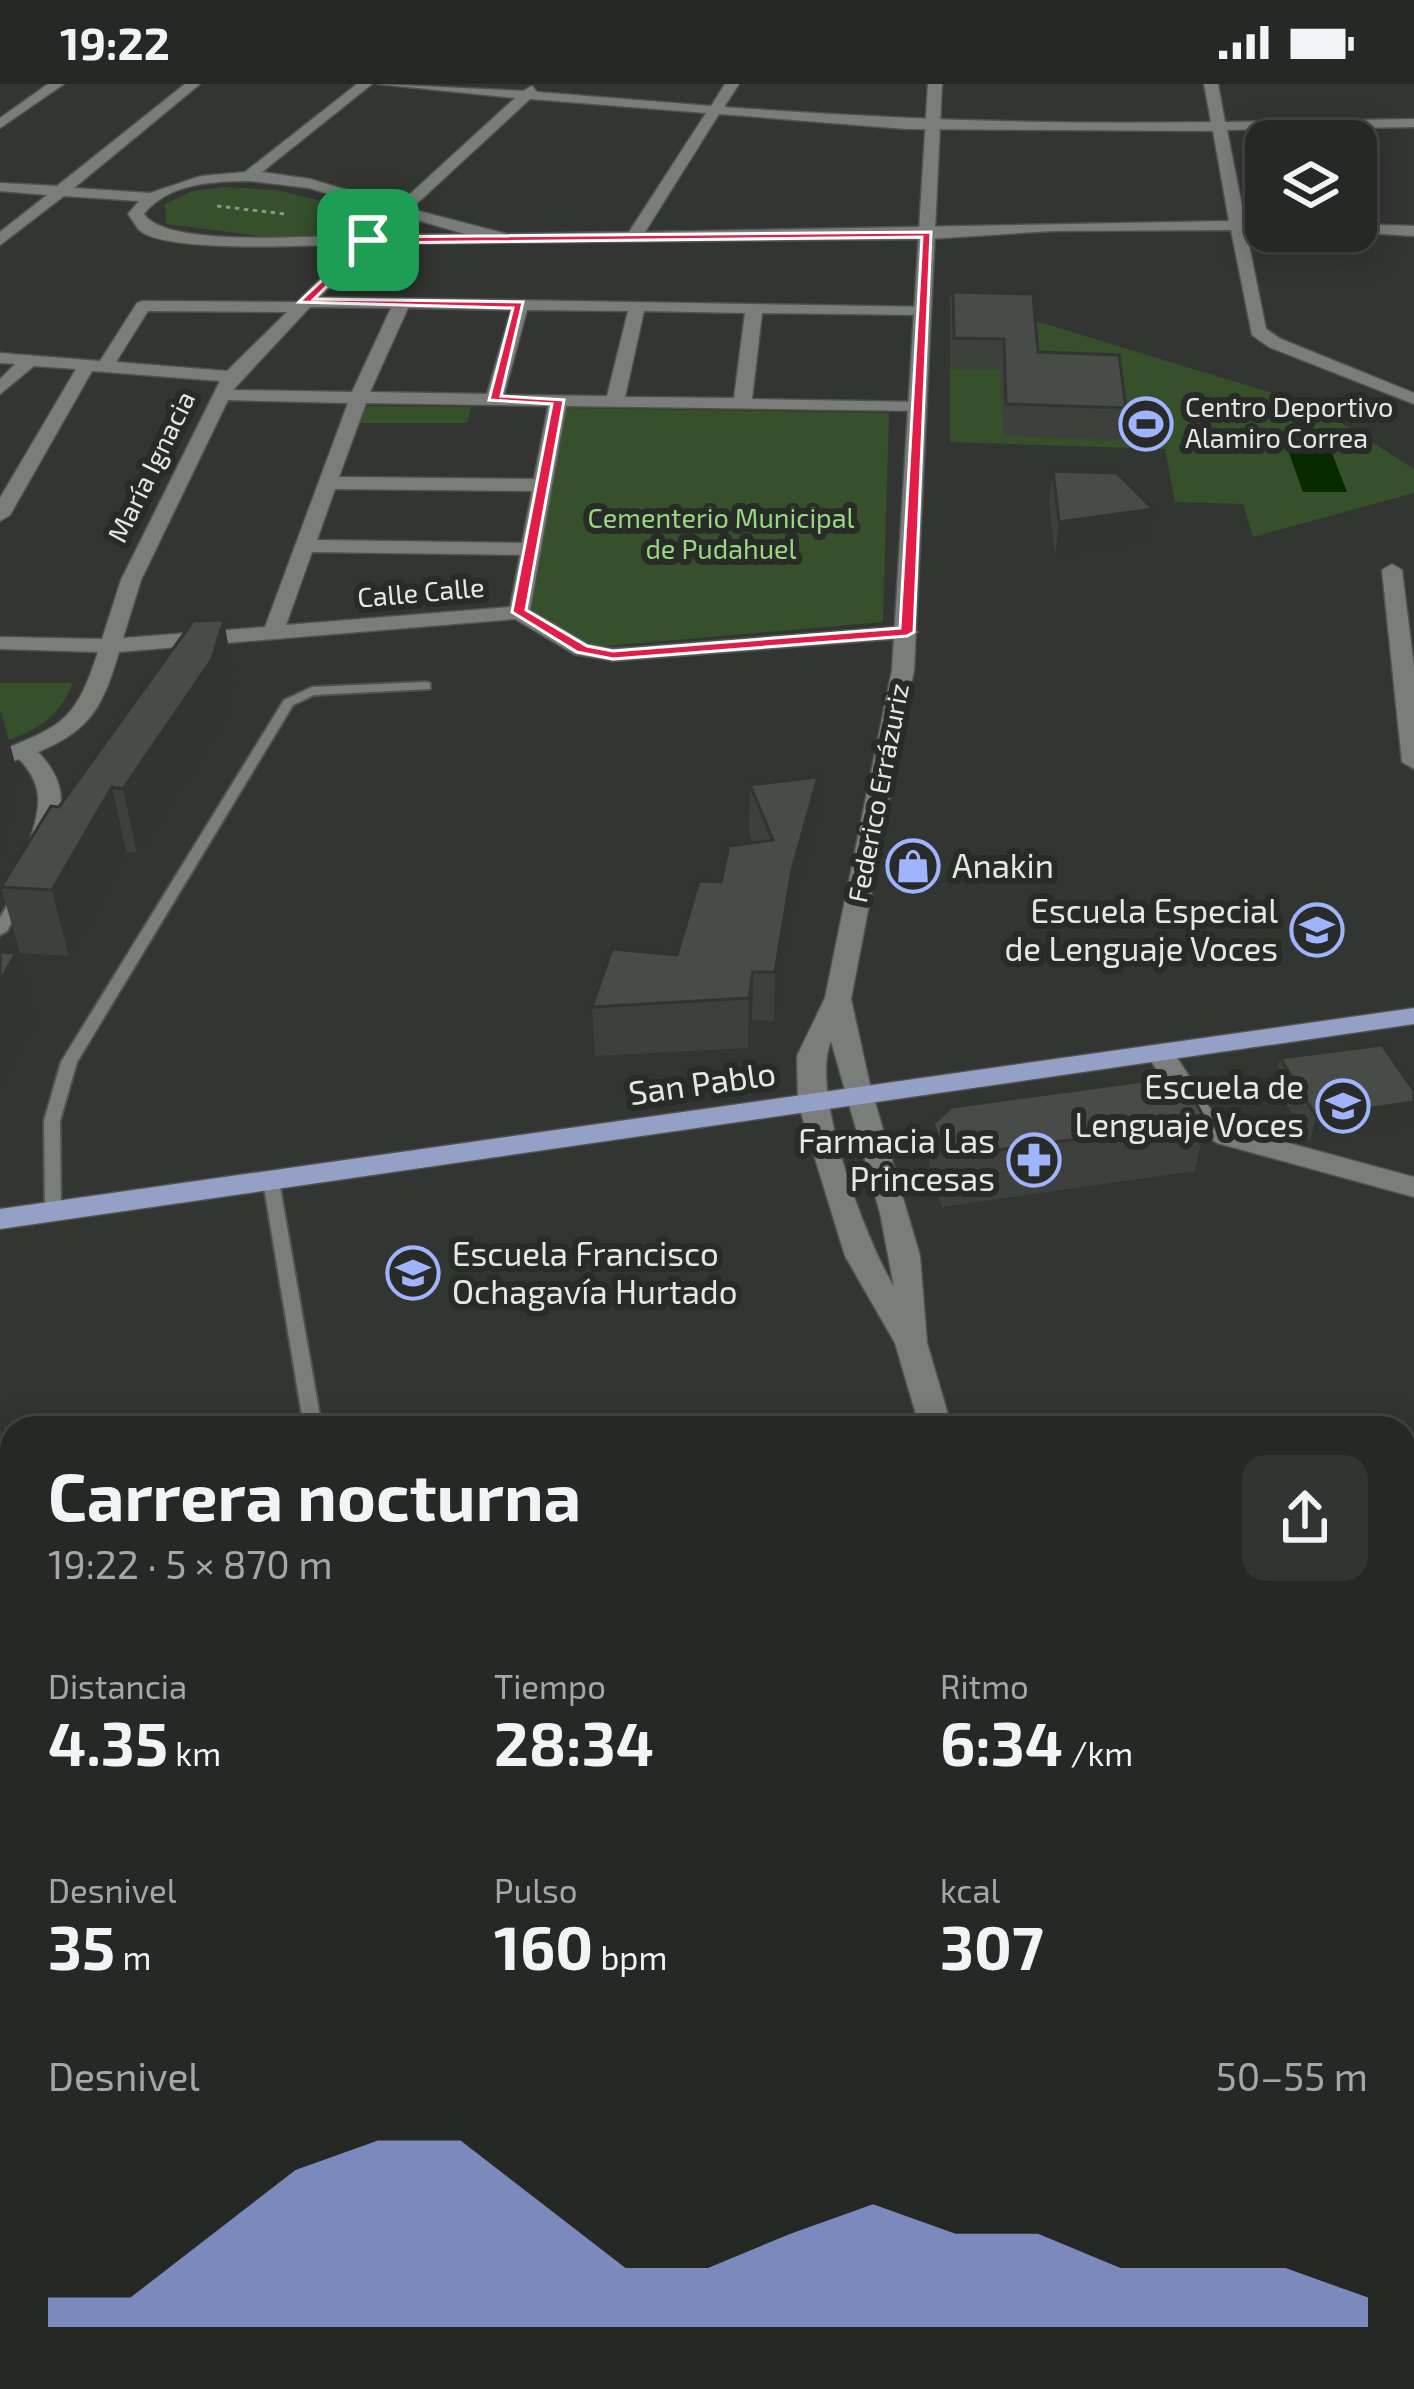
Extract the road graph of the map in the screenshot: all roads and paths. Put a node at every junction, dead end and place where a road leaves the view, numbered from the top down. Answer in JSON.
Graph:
{"nodes":[{"id":1,"x":57,"y":84,"type":"edge"},
{"id":2,"x":194,"y":84,"type":"edge"},
{"id":3,"x":365,"y":84,"type":"edge"},
{"id":4,"x":385,"y":84,"type":"edge"},
{"id":5,"x":732,"y":84,"type":"edge"},
{"id":6,"x":935,"y":84,"type":"edge"},
{"id":7,"x":1211,"y":84,"type":"edge"},
{"id":8,"x":533,"y":90,"type":"edge"},
{"id":9,"x":715,"y":110,"type":"junction"},
{"id":10,"x":1414,"y":123,"type":"edge"},
{"id":11,"x":0,"y":124,"type":"edge"},
{"id":12,"x":934,"y":126,"type":"junction"},
{"id":13,"x":1220,"y":128,"type":"junction"},
{"id":14,"x":247,"y":176,"type":"junction"},
{"id":15,"x":0,"y":188,"type":"edge"},
{"id":16,"x":58,"y":191,"type":"junction"},
{"id":17,"x":150,"y":197,"type":"junction"},
{"id":18,"x":399,"y":211,"type":"junction"},
{"id":19,"x":289,"y":215,"type":"dead end"},
{"id":20,"x":1238,"y":224,"type":"junction"},
{"id":21,"x":1245,"y":224,"type":"edge"},
{"id":22,"x":1377,"y":230,"type":"edge"},
{"id":23,"x":1414,"y":231,"type":"edge"},
{"id":24,"x":928,"y":234,"type":"junction"},
{"id":25,"x":634,"y":237,"type":"junction"},
{"id":26,"x":512,"y":238,"type":"junction"},
{"id":27,"x":0,"y":240,"type":"edge"},
{"id":28,"x":368,"y":240,"type":"junction"},
{"id":29,"x":402,"y":303,"type":"junction"},
{"id":30,"x":302,"y":304,"type":"junction"},
{"id":31,"x":520,"y":304,"type":"junction"},
{"id":32,"x":637,"y":306,"type":"junction"},
{"id":33,"x":754,"y":308,"type":"junction"},
{"id":34,"x":925,"y":310,"type":"junction"},
{"id":35,"x":0,"y":358,"type":"edge"},
{"id":36,"x":30,"y":360,"type":"junction"},
{"id":37,"x":96,"y":366,"type":"junction"},
{"id":38,"x":231,"y":376,"type":"junction"},
{"id":39,"x":0,"y":389,"type":"edge"},
{"id":40,"x":219,"y":395,"type":"junction"},
{"id":41,"x":359,"y":397,"type":"junction"},
{"id":42,"x":494,"y":400,"type":"junction"},
{"id":43,"x":558,"y":400,"type":"junction"},
{"id":44,"x":1414,"y":400,"type":"edge"},
{"id":45,"x":615,"y":402,"type":"junction"},
{"id":46,"x":742,"y":404,"type":"junction"},
{"id":47,"x":920,"y":406,"type":"junction"},
{"id":48,"x":328,"y":483,"type":"junction"},
{"id":49,"x":543,"y":485,"type":"junction"},
{"id":50,"x":0,"y":515,"type":"edge"},
{"id":51,"x":305,"y":546,"type":"junction"},
{"id":52,"x":530,"y":549,"type":"junction"},
{"id":53,"x":1392,"y":571,"type":"dead end"},
{"id":54,"x":519,"y":612,"type":"junction"},
{"id":55,"x":907,"y":632,"type":"junction"},
{"id":56,"x":273,"y":633,"type":"junction"},
{"id":57,"x":0,"y":643,"type":"edge"},
{"id":58,"x":110,"y":646,"type":"junction"},
{"id":59,"x":426,"y":686,"type":"dead end"},
{"id":60,"x":12,"y":755,"type":"edge"},
{"id":61,"x":1414,"y":762,"type":"edge"},
{"id":62,"x":30,"y":874,"type":"joint"},
{"id":63,"x":0,"y":931,"type":"edge"},
{"id":64,"x":838,"y":998,"type":"junction"},
{"id":65,"x":1414,"y":1016,"type":"edge"},
{"id":66,"x":1160,"y":1053,"type":"junction"},
{"id":67,"x":862,"y":1097,"type":"junction"},
{"id":68,"x":812,"y":1103,"type":"junction"},
{"id":69,"x":271,"y":1181,"type":"junction"},
{"id":70,"x":1414,"y":1187,"type":"edge"},
{"id":71,"x":53,"y":1211,"type":"junction"},
{"id":72,"x":0,"y":1220,"type":"edge"},
{"id":73,"x":911,"y":1343,"type":"junction"},
{"id":74,"x":311,"y":1416,"type":"edge"},
{"id":75,"x":932,"y":1416,"type":"edge"}],
"edges":[{"from":1,"to":11,"type":"street"},
{"from":2,"to":16,"type":"street"},
{"from":3,"to":14,"type":"street"},
{"from":4,"to":8,"type":"street"},
{"from":5,"to":9,"type":"street"},
{"from":6,"to":12,"type":"street","name":"Federico Errázuriz"},
{"from":7,"to":13,"type":"street"},
{"from":8,"to":9,"type":"street"},
{"from":8,"to":18,"type":"street","name":"María Ignacia"},
{"from":9,"to":12,"type":"street"},
{"from":9,"to":25,"type":"street"},
{"from":10,"to":13,"type":"street"},
{"from":12,"to":13,"type":"street"},
{"from":12,"to":24,"type":"street","name":"Federico Errázuriz"},
{"from":13,"to":20,"type":"street"},
{"from":14,"to":17,"type":"street"},
{"from":14,"to":18,"type":"street"},
{"from":15,"to":16,"type":"street"},
{"from":16,"to":17,"type":"street"},
{"from":16,"to":27,"type":"street"},
{"from":17,"to":19,"type":"path"},
{"from":17,"to":28,"type":"street"},
{"from":18,"to":26,"type":"street"},
{"from":18,"to":28,"type":"street","name":"María Ignacia"},
{"from":20,"to":21,"type":"street"},
{"from":20,"to":24,"type":"street"},
{"from":20,"to":44,"type":"street"},
{"from":22,"to":23,"type":"street"},
{"from":24,"to":25,"type":"street"},
{"from":24,"to":34,"type":"street","name":"Federico Errázuriz"},
{"from":25,"to":26,"type":"street"},
{"from":26,"to":28,"type":"street"},
{"from":28,"to":30,"type":"street","name":"María Ignacia"},
{"from":29,"to":30,"type":"street"},
{"from":29,"to":31,"type":"street"},
{"from":29,"to":41,"type":"street"},
{"from":30,"to":37,"type":"street"},
{"from":30,"to":38,"type":"street","name":"María Ignacia"},
{"from":31,"to":32,"type":"street"},
{"from":31,"to":42,"type":"street"},
{"from":32,"to":33,"type":"street"},
{"from":32,"to":45,"type":"street"},
{"from":33,"to":34,"type":"street"},
{"from":33,"to":46,"type":"street"},
{"from":34,"to":47,"type":"street","name":"Federico Errázuriz"},
{"from":35,"to":36,"type":"street"},
{"from":36,"to":37,"type":"street"},
{"from":36,"to":39,"type":"street"},
{"from":37,"to":38,"type":"street"},
{"from":37,"to":50,"type":"street"},
{"from":38,"to":40,"type":"street","name":"María Ignacia"},
{"from":40,"to":41,"type":"street"},
{"from":40,"to":58,"type":"street","name":"María Ignacia"},
{"from":41,"to":42,"type":"street"},
{"from":41,"to":48,"type":"street"},
{"from":42,"to":43,"type":"street"},
{"from":43,"to":45,"type":"street"},
{"from":43,"to":49,"type":"street"},
{"from":45,"to":46,"type":"street"},
{"from":46,"to":47,"type":"street"},
{"from":47,"to":55,"type":"street","name":"Federico Errázuriz"},
{"from":48,"to":49,"type":"street"},
{"from":48,"to":51,"type":"street"},
{"from":49,"to":52,"type":"street"},
{"from":51,"to":52,"type":"street"},
{"from":51,"to":56,"type":"street"},
{"from":52,"to":54,"type":"street"},
{"from":53,"to":61,"type":"street"},
{"from":54,"to":55,"type":"street","name":"Calle Calle"},
{"from":54,"to":56,"type":"street","name":"Calle Calle"},
{"from":55,"to":64,"type":"street","name":"Federico Errázuriz"},
{"from":56,"to":58,"type":"street","name":"Calle Calle"},
{"from":57,"to":58,"type":"street","name":"Calle Calle"},
{"from":58,"to":60,"type":"street","name":"María Ignacia"},
{"from":59,"to":71,"type":"lane"},
{"from":60,"to":62,"type":"street"},
{"from":62,"to":63,"type":"lane"},
{"from":64,"to":67,"type":"street","name":"Federico Errázuriz"},
{"from":64,"to":68,"type":"street","name":"Federico Errázuriz"},
{"from":65,"to":66,"type":"main road","name":"San Pablo"},
{"from":66,"to":67,"type":"main road","name":"San Pablo"},
{"from":66,"to":70,"type":"street"},
{"from":67,"to":68,"type":"main road","name":"San Pablo"},
{"from":67,"to":73,"type":"street","name":"Federico Errázuriz"},
{"from":68,"to":69,"type":"main road","name":"San Pablo"},
{"from":68,"to":73,"type":"street","name":"Federico Errázuriz"},
{"from":69,"to":71,"type":"main road","name":"San Pablo"},
{"from":69,"to":74,"type":"lane"},
{"from":71,"to":72,"type":"main road","name":"San Pablo"},
{"from":73,"to":75,"type":"street","name":"Federico Errázuriz"}]}
